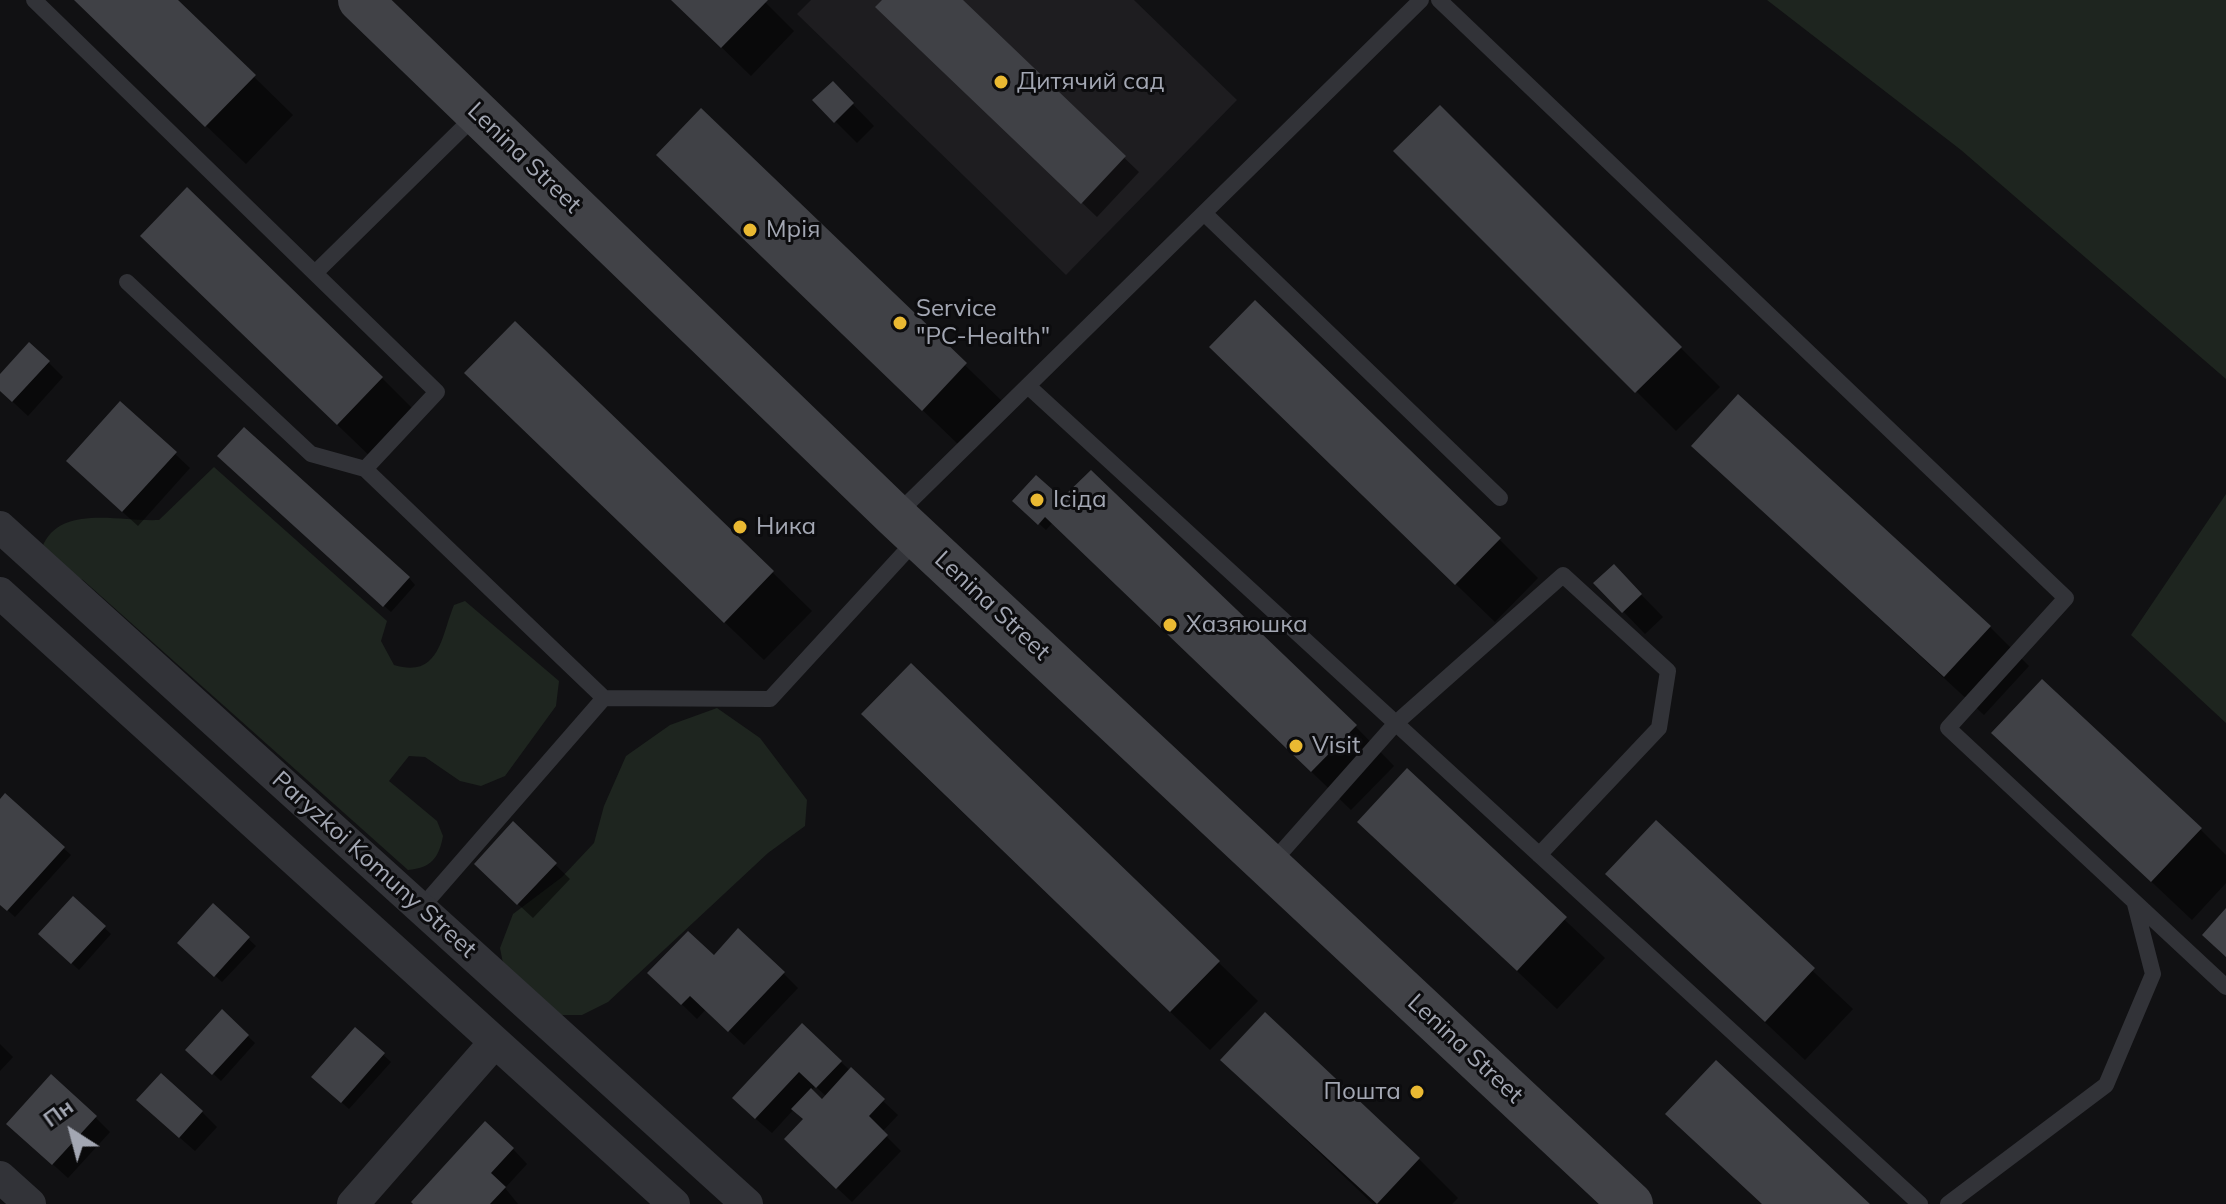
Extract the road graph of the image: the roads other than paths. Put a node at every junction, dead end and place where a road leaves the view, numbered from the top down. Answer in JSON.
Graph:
{"nodes":[{"id":1,"x":34,"y":0,"type":"edge"},
{"id":2,"x":360,"y":0,"type":"edge"},
{"id":3,"x":1421,"y":0,"type":"edge"},
{"id":4,"x":1439,"y":0,"type":"edge"},
{"id":5,"x":478,"y":113,"type":"junction"},
{"id":6,"x":1204,"y":213,"type":"junction"},
{"id":7,"x":315,"y":273,"type":"junction"},
{"id":8,"x":127,"y":282,"type":"dead end"},
{"id":9,"x":1028,"y":386,"type":"junction"},
{"id":10,"x":365,"y":469,"type":"junction"},
{"id":11,"x":1500,"y":498,"type":"dead end"},
{"id":12,"x":0,"y":527,"type":"edge"},
{"id":13,"x":906,"y":527,"type":"junction"},
{"id":14,"x":0,"y":593,"type":"edge"},
{"id":15,"x":604,"y":698,"type":"junction"},
{"id":16,"x":1396,"y":723,"type":"junction"},
{"id":17,"x":1539,"y":855,"type":"junction"},
{"id":18,"x":1269,"y":866,"type":"junction"},
{"id":19,"x":2135,"y":903,"type":"junction"},
{"id":20,"x":421,"y":908,"type":"junction"},
{"id":21,"x":2226,"y":987,"type":"edge"},
{"id":22,"x":495,"y":1042,"type":"junction"},
{"id":23,"x":0,"y":1177,"type":"edge"},
{"id":24,"x":30,"y":1204,"type":"edge"},
{"id":25,"x":353,"y":1204,"type":"edge"},
{"id":26,"x":674,"y":1204,"type":"edge"},
{"id":27,"x":747,"y":1204,"type":"edge"},
{"id":28,"x":1631,"y":1204,"type":"edge"},
{"id":29,"x":1920,"y":1204,"type":"edge"},
{"id":30,"x":1948,"y":1204,"type":"edge"}],
"edges":[{"from":1,"to":7,"type":"lane"},
{"from":2,"to":5,"type":"main road","name":"Lenina Street"},
{"from":3,"to":6,"type":"lane"},
{"from":4,"to":19,"type":"lane"},
{"from":5,"to":7,"type":"lane"},
{"from":5,"to":13,"type":"main road","name":"Lenina Street"},
{"from":6,"to":9,"type":"lane"},
{"from":6,"to":11,"type":"lane"},
{"from":7,"to":10,"type":"lane"},
{"from":8,"to":10,"type":"lane"},
{"from":9,"to":13,"type":"lane"},
{"from":9,"to":16,"type":"lane"},
{"from":10,"to":15,"type":"lane"},
{"from":12,"to":20,"type":"street","name":"Paryzkoi Komuny Street"},
{"from":13,"to":15,"type":"lane"},
{"from":13,"to":18,"type":"main road","name":"Lenina Street"},
{"from":14,"to":22,"type":"street","name":"Paryzkoi Komuny Street"},
{"from":15,"to":20,"type":"lane"},
{"from":16,"to":17,"type":"lane"},
{"from":16,"to":17,"type":"lane"},
{"from":16,"to":18,"type":"lane"},
{"from":17,"to":29,"type":"lane"},
{"from":18,"to":28,"type":"main road","name":"Lenina Street"},
{"from":19,"to":21,"type":"lane"},
{"from":19,"to":30,"type":"lane"},
{"from":20,"to":27,"type":"street","name":"Paryzkoi Komuny Street"},
{"from":22,"to":25,"type":"street"},
{"from":22,"to":26,"type":"street","name":"Paryzkoi Komuny Street"},
{"from":23,"to":24,"type":"street"}]}
